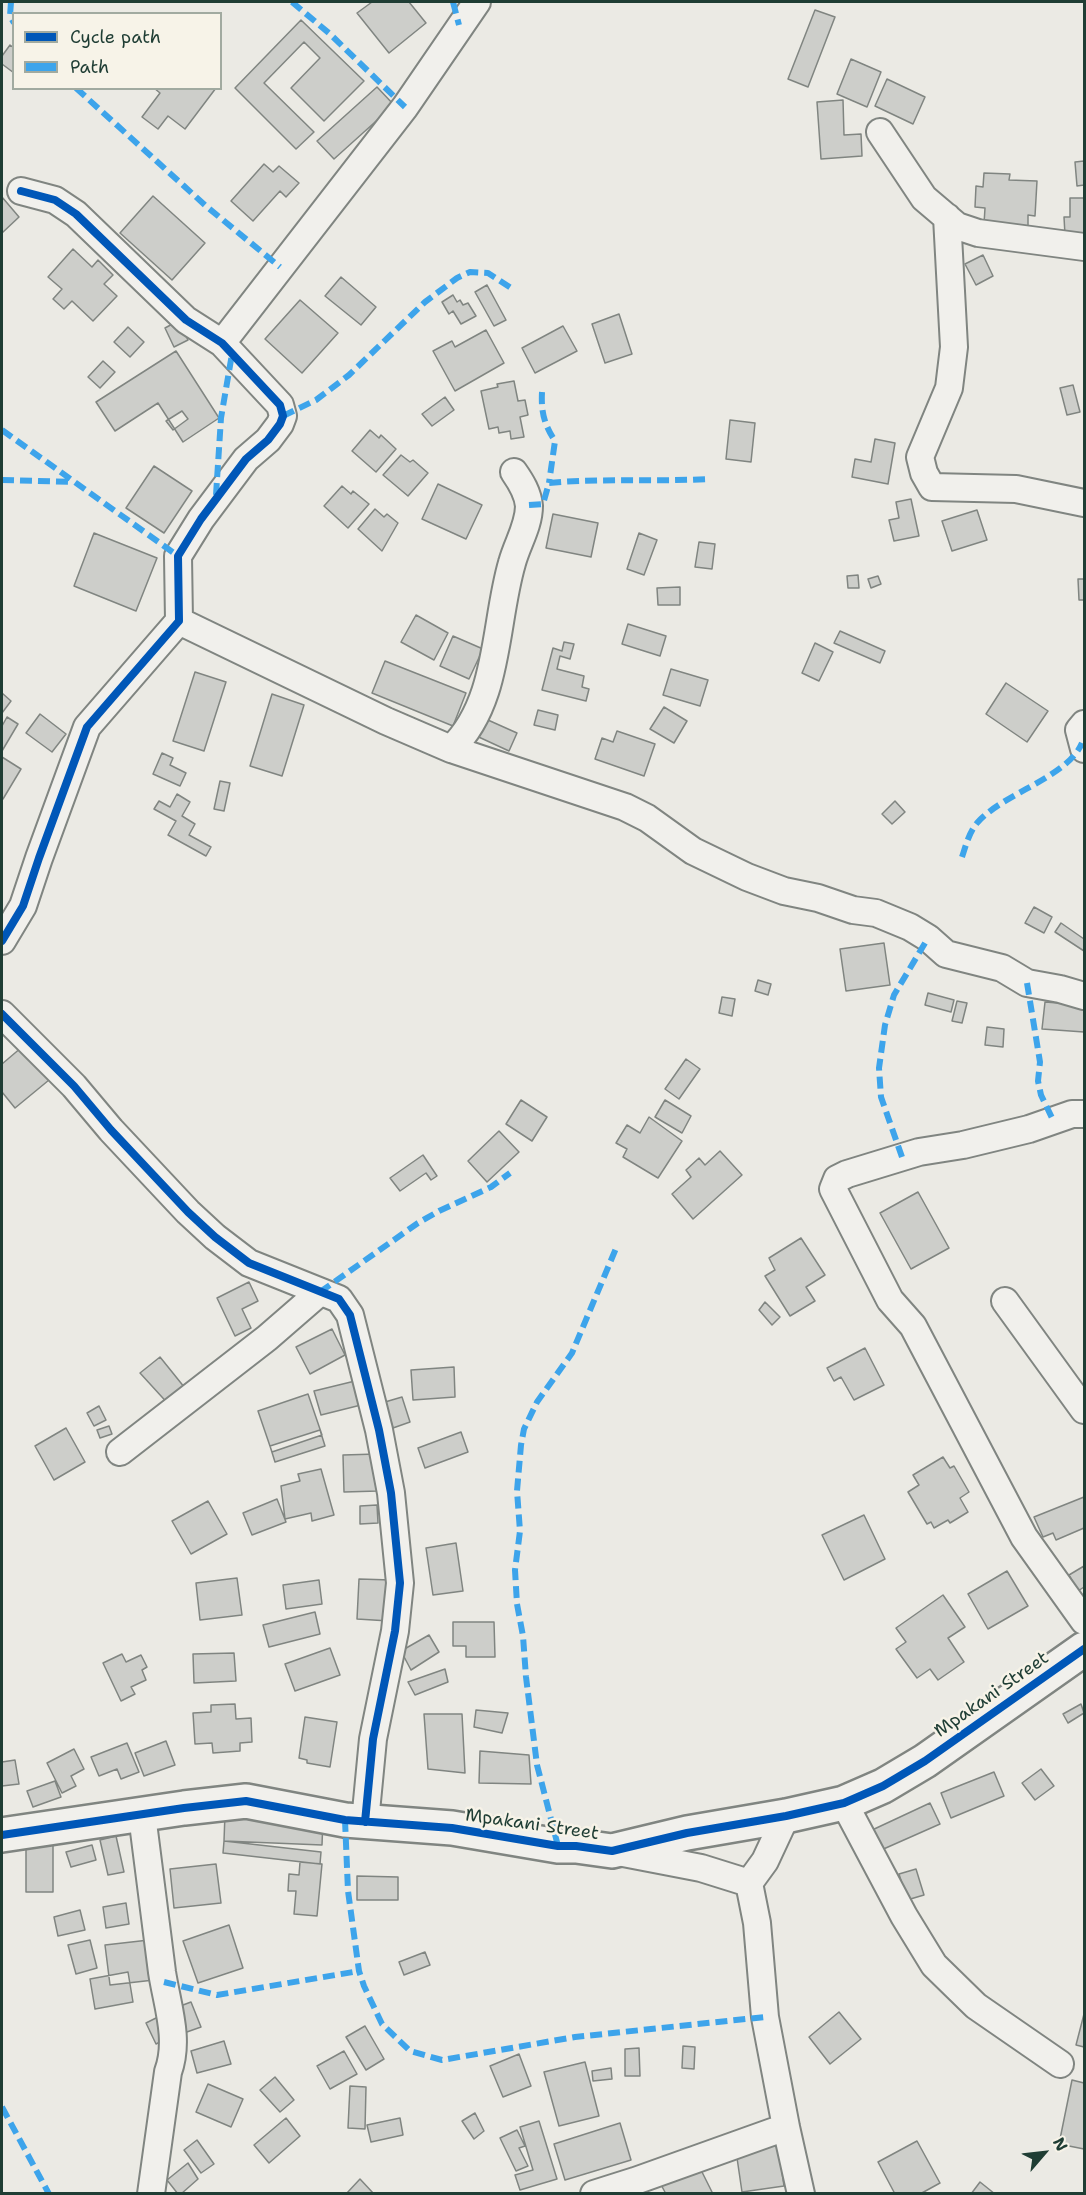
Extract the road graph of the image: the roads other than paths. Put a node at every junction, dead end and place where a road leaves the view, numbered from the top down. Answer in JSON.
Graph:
{"nodes":[{"id":1,"x":477,"y":2,"type":"edge"},
{"id":2,"x":880,"y":132,"type":"dead end"},
{"id":3,"x":21,"y":191,"type":"dead end"},
{"id":4,"x":947,"y":218,"type":"junction"},
{"id":5,"x":1084,"y":247,"type":"edge"},
{"id":6,"x":222,"y":343,"type":"junction"},
{"id":7,"x":514,"y":472,"type":"dead end"},
{"id":8,"x":1084,"y":503,"type":"edge"},
{"id":9,"x":179,"y":621,"type":"junction"},
{"id":10,"x":1084,"y":724,"type":"edge"},
{"id":11,"x":451,"y":749,"type":"junction"},
{"id":12,"x":1084,"y":749,"type":"edge"},
{"id":13,"x":2,"y":941,"type":"edge"},
{"id":14,"x":1084,"y":996,"type":"edge"},
{"id":15,"x":2,"y":1014,"type":"edge"},
{"id":16,"x":1084,"y":1114,"type":"edge"},
{"id":17,"x":320,"y":1292,"type":"junction"},
{"id":18,"x":1005,"y":1301,"type":"dead end"},
{"id":19,"x":1084,"y":1410,"type":"edge"},
{"id":20,"x":120,"y":1452,"type":"dead end"},
{"id":21,"x":1084,"y":1621,"type":"edge"},
{"id":22,"x":1084,"y":1649,"type":"edge"},
{"id":23,"x":844,"y":1803,"type":"junction"},
{"id":24,"x":142,"y":1815,"type":"junction"},
{"id":25,"x":786,"y":1816,"type":"junction"},
{"id":26,"x":365,"y":1822,"type":"junction"},
{"id":27,"x":2,"y":1835,"type":"edge"},
{"id":28,"x":612,"y":1851,"type":"junction"},
{"id":29,"x":749,"y":1883,"type":"junction"},
{"id":30,"x":1060,"y":2064,"type":"dead end"},
{"id":31,"x":786,"y":2127,"type":"junction"},
{"id":32,"x":151,"y":2193,"type":"edge"},
{"id":33,"x":594,"y":2193,"type":"edge"},
{"id":34,"x":801,"y":2193,"type":"edge"}],
"edges":[{"from":1,"to":6,"type":"street"},
{"from":2,"to":4,"type":"street"},
{"from":3,"to":6,"type":"street"},
{"from":4,"to":5,"type":"street"},
{"from":4,"to":8,"type":"street"},
{"from":6,"to":9,"type":"street"},
{"from":7,"to":11,"type":"street"},
{"from":9,"to":11,"type":"street"},
{"from":9,"to":13,"type":"street"},
{"from":10,"to":12,"type":"street"},
{"from":11,"to":14,"type":"street"},
{"from":15,"to":17,"type":"street"},
{"from":16,"to":21,"type":"street"},
{"from":17,"to":20,"type":"street"},
{"from":17,"to":26,"type":"street"},
{"from":18,"to":19,"type":"street"},
{"from":22,"to":23,"type":"street","name":"Mpakani Street"},
{"from":23,"to":25,"type":"street","name":"Mpakani Street"},
{"from":23,"to":30,"type":"street"},
{"from":24,"to":26,"type":"street","name":"Mpakani Street"},
{"from":24,"to":27,"type":"street","name":"Mpakani Street"},
{"from":24,"to":32,"type":"street"},
{"from":25,"to":28,"type":"street","name":"Mpakani Street"},
{"from":25,"to":29,"type":"street"},
{"from":26,"to":28,"type":"street","name":"Mpakani Street"},
{"from":28,"to":29,"type":"street"},
{"from":29,"to":31,"type":"street"},
{"from":31,"to":33,"type":"street"},
{"from":31,"to":34,"type":"street"}]}
